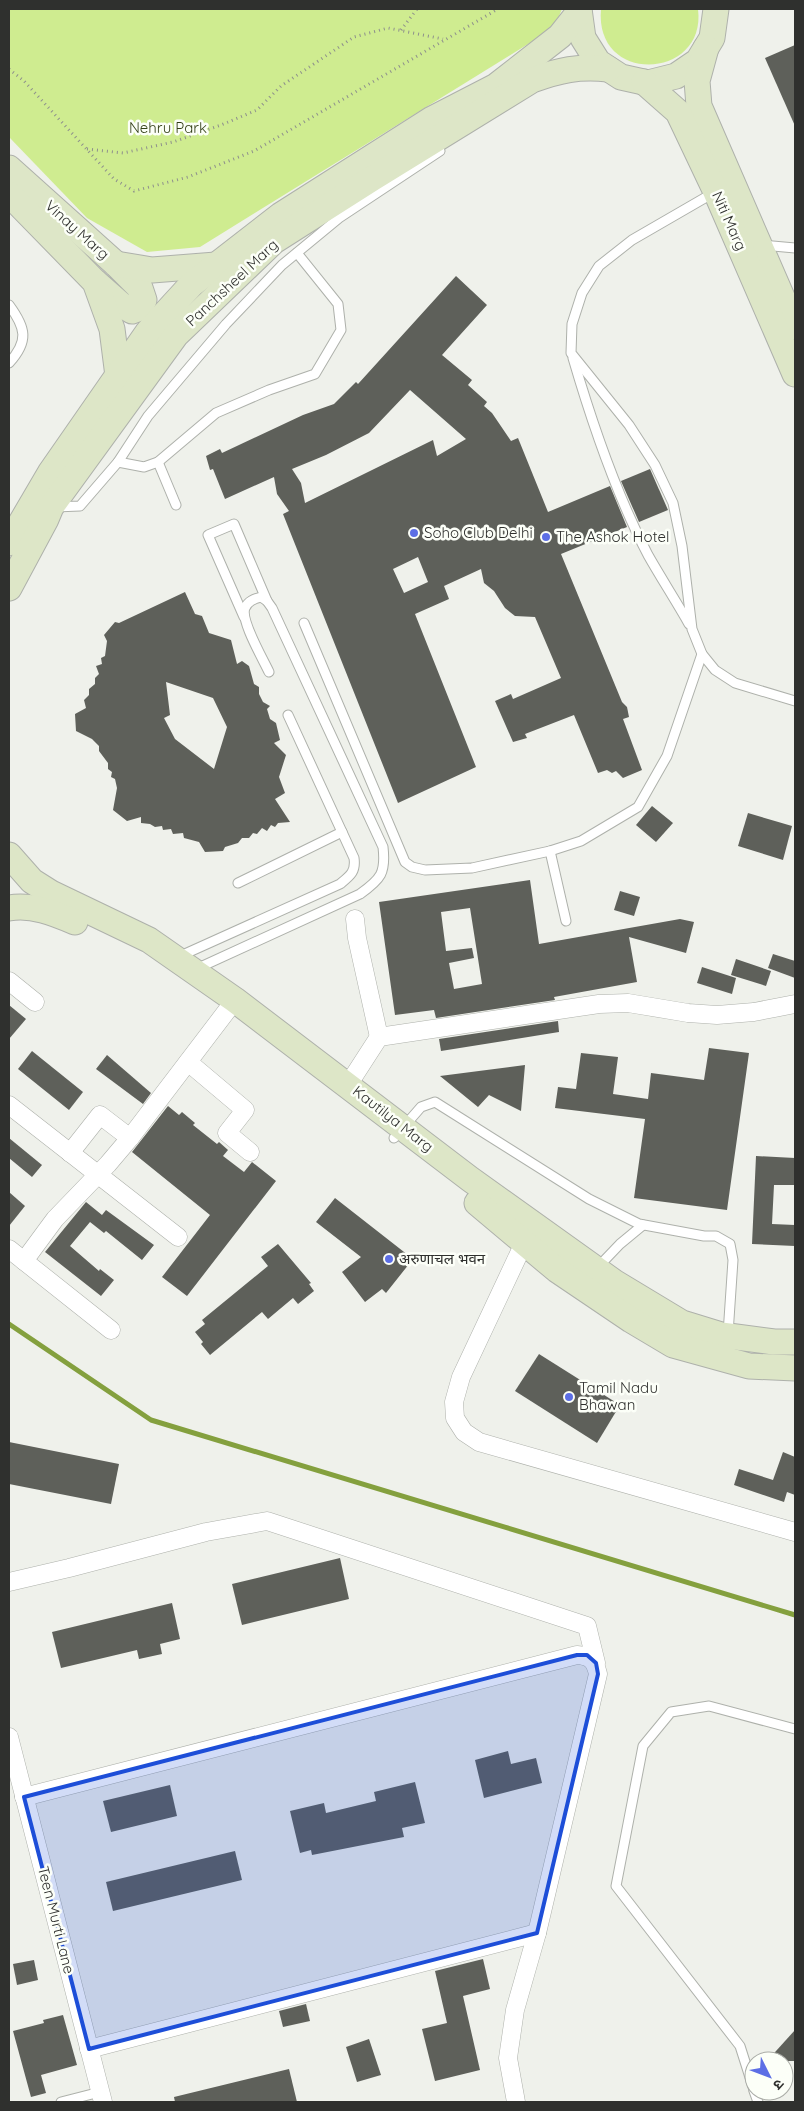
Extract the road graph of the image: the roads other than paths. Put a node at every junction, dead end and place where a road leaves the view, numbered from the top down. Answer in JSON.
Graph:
{"nodes":[{"id":1,"x":730,"y":9,"type":"edge"},
{"id":2,"x":579,"y":10,"type":"edge"},
{"id":3,"x":711,"y":29,"type":"edge"},
{"id":4,"x":608,"y":69,"type":"junction"},
{"id":5,"x":644,"y":82,"type":"junction"},
{"id":6,"x":445,"y":148,"type":"dead end"},
{"id":7,"x":9,"y":168,"type":"edge"},
{"id":8,"x":724,"y":187,"type":"junction"},
{"id":9,"x":9,"y":194,"type":"edge"},
{"id":10,"x":759,"y":244,"type":"junction"},
{"id":11,"x":795,"y":248,"type":"edge"},
{"id":12,"x":297,"y":253,"type":"junction"},
{"id":13,"x":116,"y":264,"type":"junction"},
{"id":14,"x":216,"y":265,"type":"junction"},
{"id":15,"x":95,"y":282,"type":"junction"},
{"id":16,"x":9,"y":305,"type":"edge"},
{"id":17,"x":795,"y":327,"type":"edge"},
{"id":18,"x":571,"y":353,"type":"junction"},
{"id":19,"x":9,"y":363,"type":"edge"},
{"id":20,"x":795,"y":374,"type":"edge"},
{"id":21,"x":118,"y":376,"type":"junction"},
{"id":22,"x":118,"y":462,"type":"junction"},
{"id":23,"x":158,"y":462,"type":"junction"},
{"id":24,"x":176,"y":505,"type":"dead end"},
{"id":25,"x":51,"y":507,"type":"junction"},
{"id":26,"x":9,"y":543,"type":"edge"},
{"id":27,"x":9,"y":588,"type":"edge"},
{"id":28,"x":267,"y":601,"type":"junction"},
{"id":29,"x":245,"y":619,"type":"junction"},
{"id":30,"x":304,"y":623,"type":"dead end"},
{"id":31,"x":692,"y":629,"type":"junction"},
{"id":32,"x":702,"y":654,"type":"junction"},
{"id":33,"x":269,"y":672,"type":"dead end"},
{"id":34,"x":795,"y":701,"type":"edge"},
{"id":35,"x":288,"y":715,"type":"dead end"},
{"id":36,"x":342,"y":832,"type":"junction"},
{"id":37,"x":550,"y":851,"type":"junction"},
{"id":38,"x":9,"y":855,"type":"edge"},
{"id":39,"x":238,"y":883,"type":"dead end"},
{"id":40,"x":9,"y":908,"type":"edge"},
{"id":41,"x":355,"y":919,"type":"dead end"},
{"id":42,"x":566,"y":921,"type":"dead end"},
{"id":43,"x":179,"y":967,"type":"junction"},
{"id":44,"x":9,"y":981,"type":"edge"},
{"id":45,"x":35,"y":1002,"type":"dead end"},
{"id":46,"x":795,"y":1004,"type":"edge"},
{"id":47,"x":232,"y":1005,"type":"junction"},
{"id":48,"x":379,"y":1037,"type":"junction"},
{"id":49,"x":188,"y":1062,"type":"junction"},
{"id":50,"x":348,"y":1085,"type":"junction"},
{"id":51,"x":9,"y":1105,"type":"edge"},
{"id":52,"x":398,"y":1133,"type":"junction"},
{"id":53,"x":130,"y":1138,"type":"junction"},
{"id":54,"x":250,"y":1152,"type":"dead end"},
{"id":55,"x":70,"y":1153,"type":"junction"},
{"id":56,"x":98,"y":1174,"type":"junction"},
{"id":57,"x":644,"y":1225,"type":"junction"},
{"id":58,"x":178,"y":1237,"type":"dead end"},
{"id":59,"x":524,"y":1242,"type":"junction"},
{"id":60,"x":9,"y":1249,"type":"edge"},
{"id":61,"x":24,"y":1261,"type":"junction"},
{"id":62,"x":589,"y":1278,"type":"junction"},
{"id":63,"x":111,"y":1330,"type":"dead end"},
{"id":64,"x":795,"y":1342,"type":"edge"},
{"id":65,"x":730,"y":1349,"type":"junction"},
{"id":66,"x":795,"y":1368,"type":"edge"},
{"id":67,"x":795,"y":1532,"type":"edge"},
{"id":68,"x":9,"y":1582,"type":"edge"},
{"id":69,"x":596,"y":1663,"type":"junction"},
{"id":70,"x":795,"y":1729,"type":"edge"},
{"id":71,"x":9,"y":1737,"type":"edge"},
{"id":72,"x":24,"y":1797,"type":"junction"},
{"id":73,"x":537,"y":1933,"type":"junction"},
{"id":74,"x":89,"y":2049,"type":"junction"},
{"id":75,"x":744,"y":2059,"type":"edge"},
{"id":76,"x":101,"y":2097,"type":"edge"},
{"id":77,"x":60,"y":2102,"type":"edge"},
{"id":78,"x":516,"y":2102,"type":"edge"}],
"edges":[{"from":1,"to":3,"type":"main road"},
{"from":2,"to":4,"type":"main road"},
{"from":2,"to":14,"type":"main road","name":"Panchsheel Marg"},
{"from":3,"to":5,"type":"main road"},
{"from":3,"to":8,"type":"main road","name":"Niti Marg"},
{"from":4,"to":5,"type":"main road"},
{"from":4,"to":25,"type":"main road","name":"Panchsheel Marg"},
{"from":5,"to":8,"type":"main road","name":"Niti Marg"},
{"from":6,"to":12,"type":"lane"},
{"from":7,"to":13,"type":"main road","name":"Vinay Marg"},
{"from":8,"to":10,"type":"main road","name":"Niti Marg"},
{"from":8,"to":18,"type":"lane"},
{"from":8,"to":20,"type":"main road","name":"Niti Marg"},
{"from":9,"to":15,"type":"main road","name":"Vinay Marg"},
{"from":10,"to":11,"type":"lane"},
{"from":10,"to":17,"type":"main road","name":"Niti Marg"},
{"from":12,"to":22,"type":"lane"},
{"from":12,"to":23,"type":"lane"},
{"from":13,"to":14,"type":"main road","name":"Vinay Marg"},
{"from":13,"to":15,"type":"main road"},
{"from":14,"to":21,"type":"main road","name":"Panchsheel Marg"},
{"from":15,"to":21,"type":"main road","name":"Vinay Marg"},
{"from":16,"to":19,"type":"lane"},
{"from":18,"to":31,"type":"lane"},
{"from":18,"to":31,"type":"lane"},
{"from":21,"to":26,"type":"main road","name":"Panchsheel Marg"},
{"from":22,"to":23,"type":"lane"},
{"from":22,"to":25,"type":"lane"},
{"from":23,"to":24,"type":"lane"},
{"from":25,"to":27,"type":"main road","name":"Panchsheel Marg"},
{"from":28,"to":29,"type":"lane"},
{"from":28,"to":29,"type":"lane"},
{"from":28,"to":43,"type":"lane"},
{"from":29,"to":33,"type":"lane"},
{"from":30,"to":37,"type":"lane"},
{"from":31,"to":32,"type":"lane"},
{"from":32,"to":34,"type":"lane"},
{"from":32,"to":37,"type":"lane"},
{"from":35,"to":36,"type":"lane"},
{"from":36,"to":39,"type":"lane"},
{"from":36,"to":43,"type":"lane"},
{"from":37,"to":42,"type":"lane"},
{"from":38,"to":43,"type":"main road","name":"Kautilya Marg"},
{"from":40,"to":43,"type":"main road","name":"Kautilya Marg"},
{"from":41,"to":48,"type":"street"},
{"from":43,"to":47,"type":"main road","name":"Kautilya Marg"},
{"from":44,"to":45,"type":"street"},
{"from":46,"to":48,"type":"street"},
{"from":47,"to":49,"type":"street"},
{"from":47,"to":50,"type":"main road","name":"Kautilya Marg"},
{"from":47,"to":52,"type":"main road","name":"Kautilya Marg"},
{"from":48,"to":50,"type":"street"},
{"from":49,"to":53,"type":"street"},
{"from":49,"to":54,"type":"street"},
{"from":50,"to":52,"type":"main road","name":"Kautilya Marg"},
{"from":51,"to":55,"type":"street"},
{"from":52,"to":57,"type":"lane"},
{"from":52,"to":59,"type":"main road","name":"Kautilya Marg"},
{"from":52,"to":62,"type":"main road","name":"Kautilya Marg"},
{"from":53,"to":55,"type":"street"},
{"from":53,"to":56,"type":"street"},
{"from":55,"to":56,"type":"street"},
{"from":56,"to":58,"type":"street"},
{"from":56,"to":61,"type":"street"},
{"from":57,"to":62,"type":"lane"},
{"from":57,"to":65,"type":"lane"},
{"from":59,"to":62,"type":"main road","name":"Kautilya Marg"},
{"from":59,"to":67,"type":"street"},
{"from":60,"to":61,"type":"street"},
{"from":61,"to":63,"type":"street"},
{"from":62,"to":65,"type":"main road","name":"Kautilya Marg"},
{"from":64,"to":65,"type":"main road","name":"Kautilya Marg"},
{"from":65,"to":66,"type":"main road","name":"Kautilya Marg"},
{"from":68,"to":69,"type":"street"},
{"from":69,"to":72,"type":"street"},
{"from":69,"to":73,"type":"street"},
{"from":70,"to":75,"type":"lane"},
{"from":71,"to":72,"type":"street","name":"Teen Murti Lane"},
{"from":72,"to":74,"type":"street","name":"Teen Murti Lane"},
{"from":73,"to":74,"type":"street"},
{"from":73,"to":78,"type":"street"},
{"from":74,"to":76,"type":"street","name":"Teen Murti Lane"},
{"from":76,"to":77,"type":"lane"}]}
